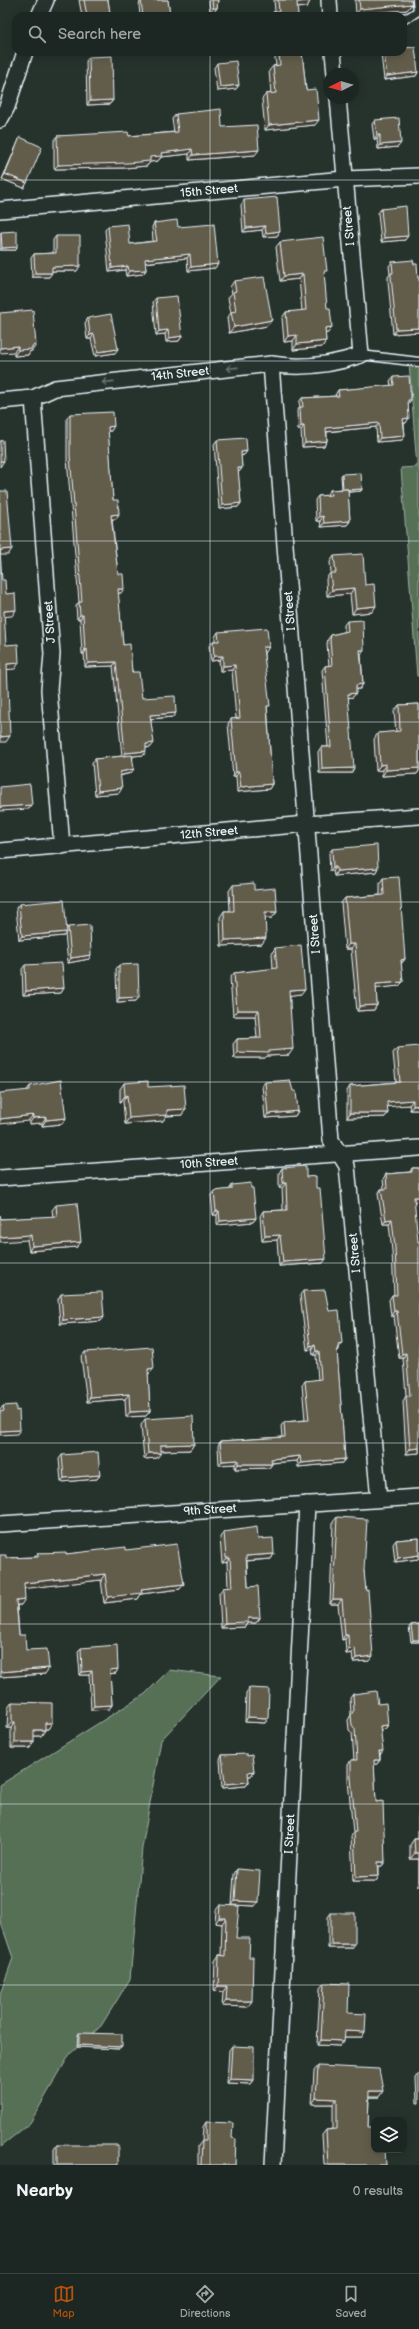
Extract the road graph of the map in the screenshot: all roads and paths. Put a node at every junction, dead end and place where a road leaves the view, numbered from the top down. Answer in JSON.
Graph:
{"nodes":[{"id":1,"x":46,"y":0,"type":"edge"},
{"id":2,"x":329,"y":0,"type":"edge"},
{"id":3,"x":417,"y":0,"type":"edge"},
{"id":4,"x":40,"y":12,"type":"edge"},
{"id":5,"x":330,"y":12,"type":"edge"},
{"id":6,"x":407,"y":17,"type":"edge"},
{"id":7,"x":24,"y":56,"type":"edge"},
{"id":8,"x":334,"y":56,"type":"edge"},
{"id":9,"x":335,"y":68,"type":"edge"},
{"id":10,"x":339,"y":104,"type":"edge"},
{"id":11,"x":0,"y":120,"type":"edge"},
{"id":12,"x":419,"y":176,"type":"edge"},
{"id":13,"x":345,"y":179,"type":"junction"},
{"id":14,"x":0,"y":210,"type":"edge"},
{"id":15,"x":361,"y":355,"type":"junction"},
{"id":16,"x":419,"y":362,"type":"edge"},
{"id":17,"x":271,"y":364,"type":"junction"},
{"id":18,"x":33,"y":398,"type":"junction"},
{"id":19,"x":0,"y":401,"type":"edge"},
{"id":20,"x":419,"y":816,"type":"edge"},
{"id":21,"x":307,"y":824,"type":"junction"},
{"id":22,"x":62,"y":846,"type":"junction"},
{"id":23,"x":0,"y":851,"type":"edge"},
{"id":24,"x":419,"y":1148,"type":"edge"},
{"id":25,"x":341,"y":1154,"type":"junction"},
{"id":26,"x":0,"y":1178,"type":"edge"},
{"id":27,"x":419,"y":1496,"type":"edge"},
{"id":28,"x":379,"y":1499,"type":"junction"},
{"id":29,"x":307,"y":1504,"type":"junction"},
{"id":30,"x":0,"y":1524,"type":"edge"},
{"id":31,"x":272,"y":2165,"type":"edge"}],
"edges":[{"from":1,"to":4,"type":"street"},
{"from":2,"to":5,"type":"street"},
{"from":3,"to":6,"type":"lane"},
{"from":7,"to":11,"type":"street"},
{"from":8,"to":9,"type":"street"},
{"from":10,"to":13,"type":"street","name":"I Street"},
{"from":12,"to":13,"type":"street","name":"15th Street"},
{"from":13,"to":14,"type":"street","name":"15th Street"},
{"from":13,"to":15,"type":"street","name":"I Street"},
{"from":15,"to":16,"type":"lane"},
{"from":15,"to":17,"type":"street","name":"14th Street"},
{"from":17,"to":18,"type":"street","name":"14th Street","one_way":true},
{"from":17,"to":21,"type":"street","name":"I Street"},
{"from":18,"to":19,"type":"street","name":"14th Street"},
{"from":18,"to":22,"type":"street","name":"J Street"},
{"from":20,"to":21,"type":"street","name":"12th Street"},
{"from":21,"to":22,"type":"street","name":"12th Street"},
{"from":21,"to":25,"type":"street","name":"I Street"},
{"from":22,"to":23,"type":"street","name":"12th Street"},
{"from":24,"to":25,"type":"street","name":"10th Street"},
{"from":25,"to":26,"type":"street","name":"10th Street"},
{"from":25,"to":28,"type":"street","name":"I Street"},
{"from":27,"to":28,"type":"street","name":"9th Street"},
{"from":28,"to":29,"type":"street","name":"9th Street"},
{"from":29,"to":30,"type":"street","name":"9th Street"},
{"from":29,"to":31,"type":"street","name":"I Street"}]}
